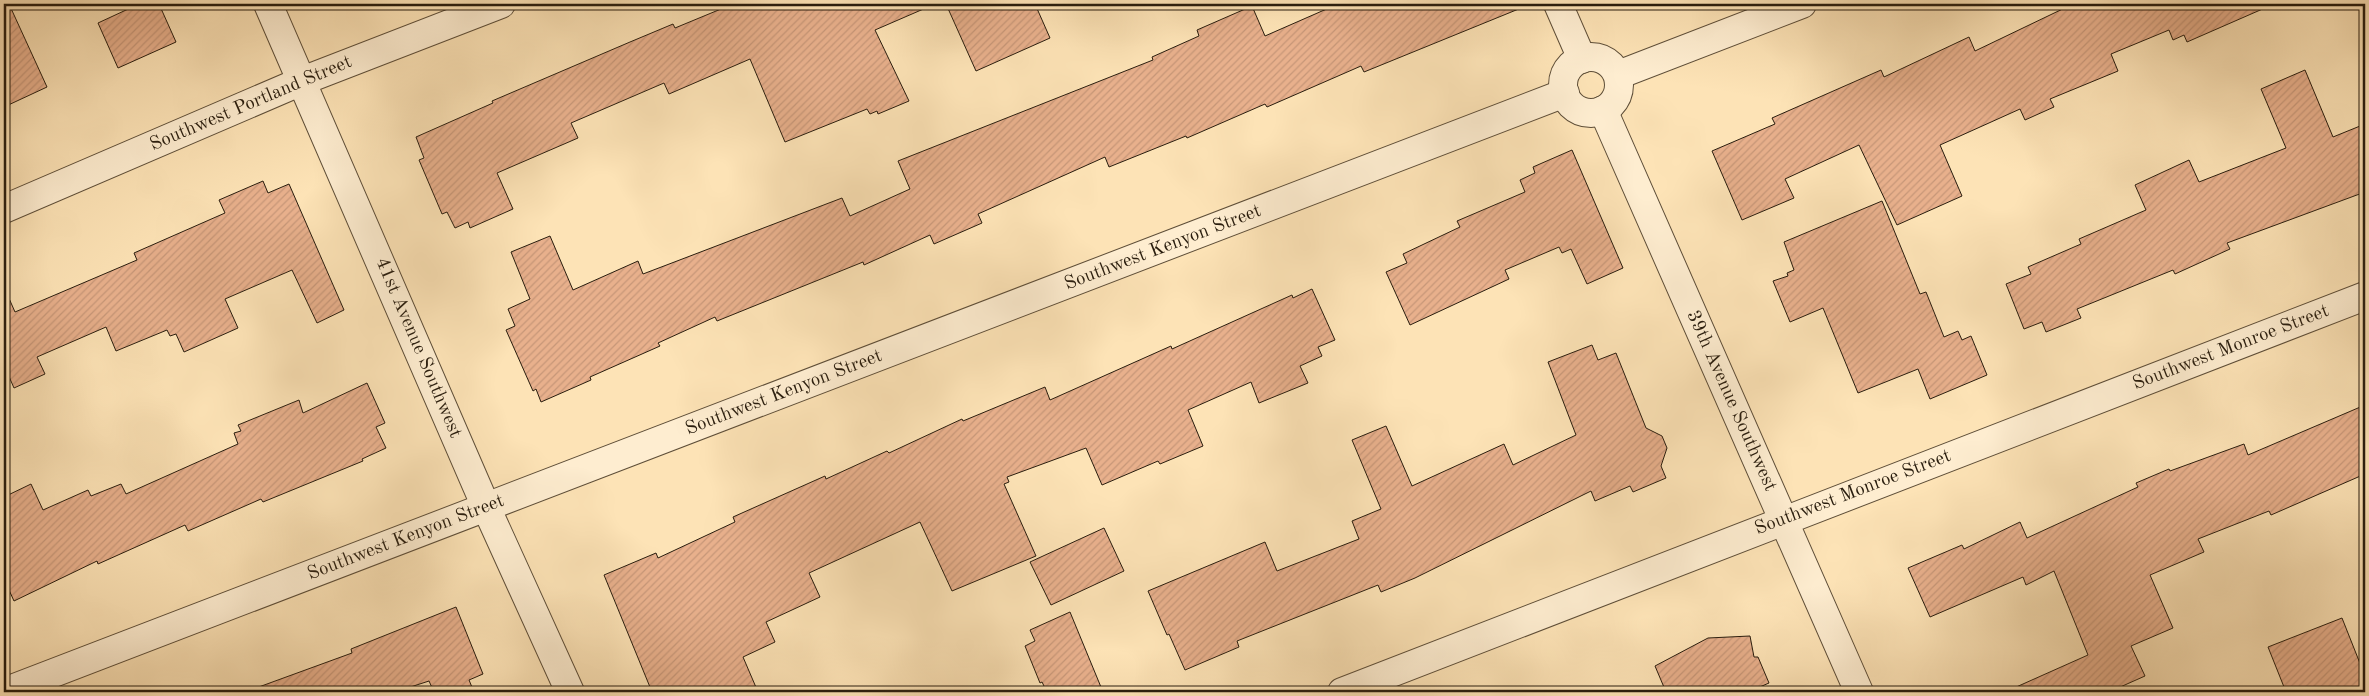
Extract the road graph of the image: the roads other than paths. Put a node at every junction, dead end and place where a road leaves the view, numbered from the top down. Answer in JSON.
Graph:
{"nodes":[{"id":1,"x":268,"y":4,"type":"edge"},
{"id":2,"x":501,"y":4,"type":"edge"},
{"id":3,"x":1558,"y":4,"type":"edge"},
{"id":4,"x":1802,"y":4,"type":"edge"},
{"id":5,"x":1582,"y":59,"type":"junction"},
{"id":6,"x":1618,"y":76,"type":"junction"},
{"id":7,"x":302,"y":81,"type":"junction"},
{"id":8,"x":1565,"y":94,"type":"junction"},
{"id":9,"x":1603,"y":110,"type":"junction"},
{"id":10,"x":4,"y":209,"type":"edge"},
{"id":11,"x":2365,"y":296,"type":"edge"},
{"id":12,"x":486,"y":507,"type":"junction"},
{"id":13,"x":1782,"y":520,"type":"junction"},
{"id":14,"x":4,"y":692,"type":"edge"},
{"id":15,"x":570,"y":692,"type":"edge"},
{"id":16,"x":1342,"y":692,"type":"edge"},
{"id":17,"x":1859,"y":692,"type":"edge"}],
"edges":[{"from":1,"to":7,"type":"street","name":"41st Avenue Southwest"},
{"from":2,"to":7,"type":"street","name":"Southwest Portland Street"},
{"from":3,"to":5,"type":"street"},
{"from":4,"to":6,"type":"street"},
{"from":5,"to":6,"type":"street"},
{"from":5,"to":8,"type":"street"},
{"from":6,"to":9,"type":"street"},
{"from":7,"to":10,"type":"street","name":"Southwest Portland Street"},
{"from":7,"to":12,"type":"street","name":"41st Avenue Southwest"},
{"from":8,"to":9,"type":"street"},
{"from":8,"to":12,"type":"street","name":"Southwest Kenyon Street"},
{"from":9,"to":13,"type":"street","name":"39th Avenue Southwest"},
{"from":11,"to":13,"type":"street","name":"Southwest Monroe Street"},
{"from":12,"to":14,"type":"street","name":"Southwest Kenyon Street"},
{"from":12,"to":15,"type":"street","name":"41st Avenue Southwest"},
{"from":13,"to":16,"type":"street","name":"Southwest Monroe Street"},
{"from":13,"to":17,"type":"street","name":"39th Avenue Southwest"}]}
